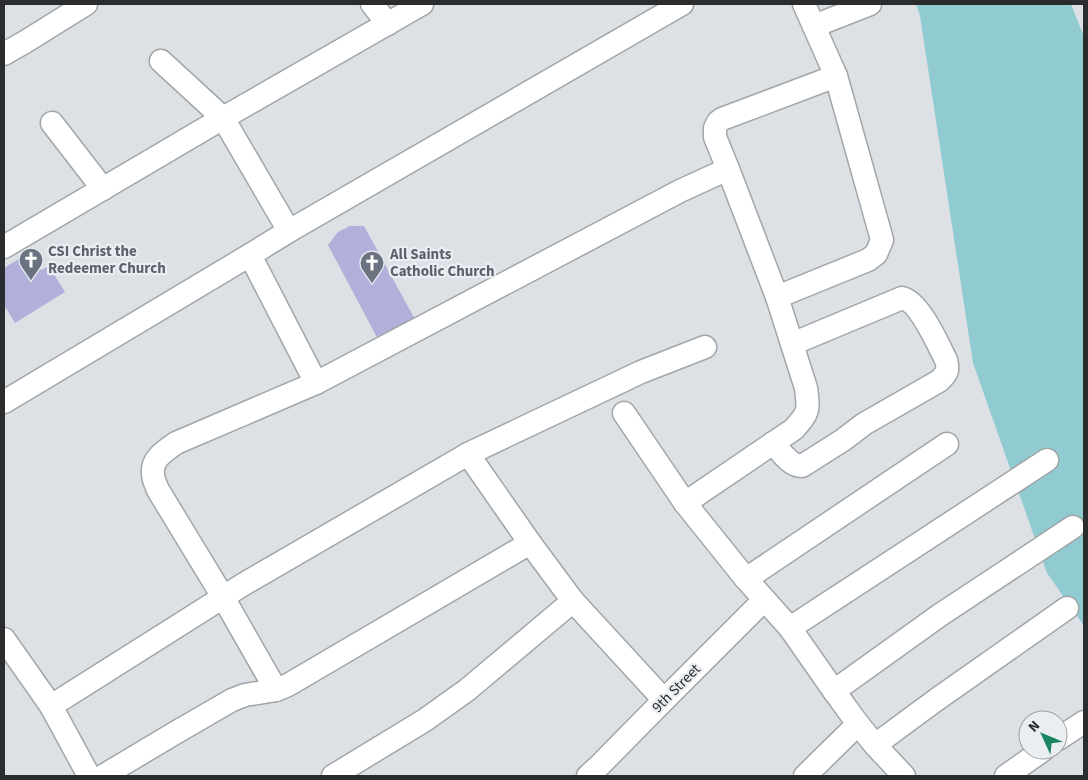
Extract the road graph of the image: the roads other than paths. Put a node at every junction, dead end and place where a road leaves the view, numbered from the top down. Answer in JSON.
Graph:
{"nodes":[{"id":1,"x":86,"y":4,"type":"edge"},
{"id":2,"x":372,"y":4,"type":"edge"},
{"id":3,"x":422,"y":4,"type":"edge"},
{"id":4,"x":682,"y":4,"type":"edge"},
{"id":5,"x":804,"y":4,"type":"edge"},
{"id":6,"x":870,"y":4,"type":"edge"},
{"id":7,"x":388,"y":24,"type":"junction"},
{"id":8,"x":814,"y":26,"type":"junction"},
{"id":9,"x":4,"y":54,"type":"edge"},
{"id":10,"x":161,"y":61,"type":"dead end"},
{"id":11,"x":836,"y":76,"type":"junction"},
{"id":12,"x":223,"y":118,"type":"junction"},
{"id":13,"x":52,"y":123,"type":"dead end"},
{"id":14,"x":728,"y":169,"type":"junction"},
{"id":15,"x":103,"y":189,"type":"junction"},
{"id":16,"x":289,"y":231,"type":"junction"},
{"id":17,"x":4,"y":247,"type":"edge"},
{"id":18,"x":250,"y":255,"type":"junction"},
{"id":19,"x":777,"y":297,"type":"junction"},
{"id":20,"x":792,"y":344,"type":"junction"},
{"id":21,"x":705,"y":347,"type":"dead end"},
{"id":22,"x":316,"y":383,"type":"junction"},
{"id":23,"x":4,"y":402,"type":"edge"},
{"id":24,"x":624,"y":413,"type":"dead end"},
{"id":25,"x":773,"y":443,"type":"junction"},
{"id":26,"x":947,"y":444,"type":"dead end"},
{"id":27,"x":468,"y":454,"type":"junction"},
{"id":28,"x":1047,"y":460,"type":"dead end"},
{"id":29,"x":685,"y":504,"type":"junction"},
{"id":30,"x":1073,"y":527,"type":"dead end"},
{"id":31,"x":530,"y":543,"type":"junction"},
{"id":32,"x":746,"y":579,"type":"junction"},
{"id":33,"x":223,"y":597,"type":"junction"},
{"id":34,"x":764,"y":600,"type":"junction"},
{"id":35,"x":572,"y":601,"type":"junction"},
{"id":36,"x":1067,"y":608,"type":"dead end"},
{"id":37,"x":790,"y":628,"type":"junction"},
{"id":38,"x":4,"y":638,"type":"edge"},
{"id":39,"x":276,"y":690,"type":"junction"},
{"id":40,"x":834,"y":691,"type":"junction"},
{"id":41,"x":664,"y":700,"type":"junction"},
{"id":42,"x":51,"y":706,"type":"junction"},
{"id":43,"x":1084,"y":722,"type":"edge"},
{"id":44,"x":858,"y":724,"type":"junction"},
{"id":45,"x":1068,"y":733,"type":"edge"},
{"id":46,"x":876,"y":745,"type":"junction"},
{"id":47,"x":1029,"y":760,"type":"edge"},
{"id":48,"x":89,"y":776,"type":"edge"},
{"id":49,"x":103,"y":776,"type":"edge"},
{"id":50,"x":333,"y":776,"type":"edge"},
{"id":51,"x":588,"y":776,"type":"edge"},
{"id":52,"x":805,"y":776,"type":"edge"},
{"id":53,"x":904,"y":776,"type":"edge"},
{"id":54,"x":1006,"y":776,"type":"edge"}],
"edges":[{"from":1,"to":9,"type":"street"},
{"from":2,"to":7,"type":"street"},
{"from":3,"to":7,"type":"street"},
{"from":4,"to":16,"type":"street"},
{"from":5,"to":8,"type":"street"},
{"from":6,"to":8,"type":"street"},
{"from":7,"to":12,"type":"street"},
{"from":8,"to":11,"type":"street"},
{"from":10,"to":12,"type":"street"},
{"from":11,"to":14,"type":"street"},
{"from":11,"to":19,"type":"street"},
{"from":12,"to":15,"type":"street"},
{"from":12,"to":16,"type":"street"},
{"from":13,"to":15,"type":"street"},
{"from":14,"to":19,"type":"street"},
{"from":14,"to":22,"type":"street"},
{"from":15,"to":17,"type":"street"},
{"from":16,"to":18,"type":"street"},
{"from":18,"to":22,"type":"street"},
{"from":18,"to":23,"type":"street"},
{"from":19,"to":20,"type":"street"},
{"from":20,"to":25,"type":"street"},
{"from":20,"to":25,"type":"street"},
{"from":21,"to":27,"type":"street"},
{"from":22,"to":33,"type":"street"},
{"from":24,"to":29,"type":"street"},
{"from":25,"to":29,"type":"street"},
{"from":26,"to":32,"type":"street"},
{"from":27,"to":31,"type":"street"},
{"from":27,"to":33,"type":"street"},
{"from":28,"to":37,"type":"street"},
{"from":29,"to":32,"type":"street"},
{"from":30,"to":40,"type":"street"},
{"from":31,"to":35,"type":"street"},
{"from":31,"to":39,"type":"street"},
{"from":32,"to":34,"type":"street"},
{"from":33,"to":39,"type":"street"},
{"from":33,"to":42,"type":"street"},
{"from":34,"to":37,"type":"street"},
{"from":34,"to":41,"type":"street","name":"9th Street"},
{"from":35,"to":41,"type":"street"},
{"from":35,"to":50,"type":"street"},
{"from":36,"to":46,"type":"street"},
{"from":37,"to":40,"type":"street"},
{"from":38,"to":42,"type":"street"},
{"from":39,"to":49,"type":"street"},
{"from":40,"to":44,"type":"street"},
{"from":41,"to":51,"type":"street","name":"9th Street"},
{"from":42,"to":48,"type":"street"},
{"from":43,"to":45,"type":"street"},
{"from":44,"to":46,"type":"street"},
{"from":44,"to":52,"type":"street"},
{"from":46,"to":53,"type":"street"},
{"from":47,"to":54,"type":"street"}]}
